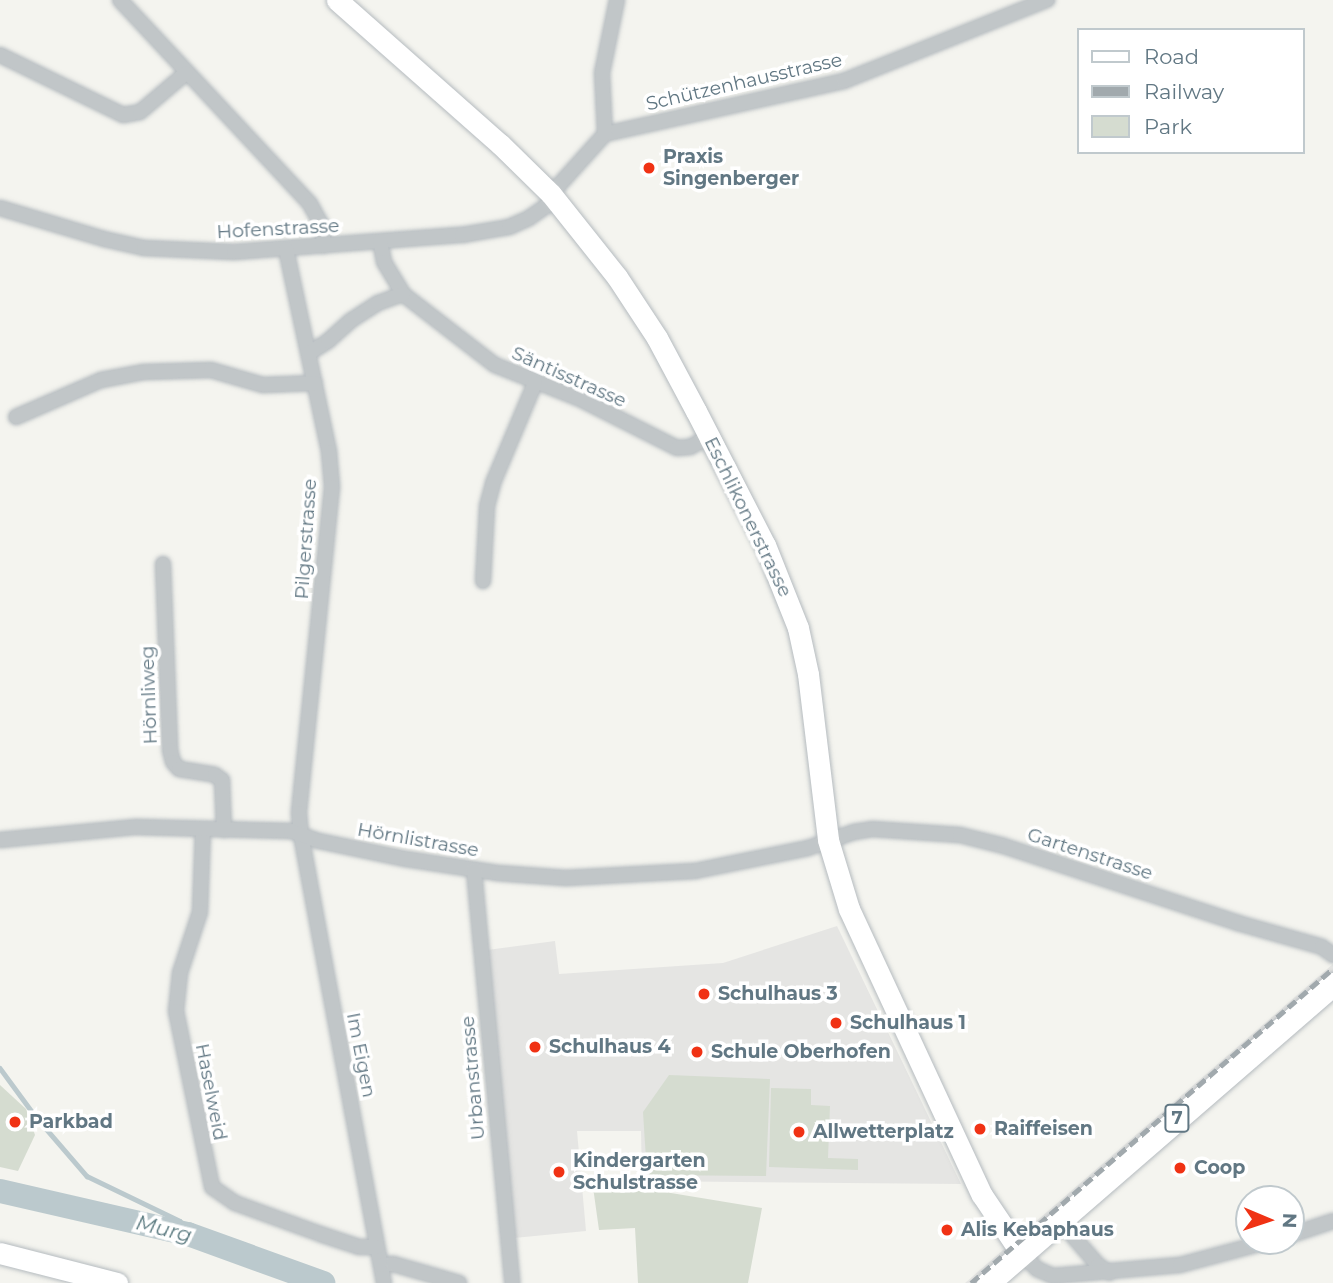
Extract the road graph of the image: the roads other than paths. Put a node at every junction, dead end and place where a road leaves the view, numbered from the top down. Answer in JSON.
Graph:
{"nodes":[{"id":1,"x":120,"y":0,"type":"edge"},
{"id":2,"x":337,"y":0,"type":"edge"},
{"id":3,"x":617,"y":0,"type":"edge"},
{"id":4,"x":1047,"y":0,"type":"edge"},
{"id":5,"x":0,"y":55,"type":"edge"},
{"id":6,"x":186,"y":73,"type":"junction"},
{"id":7,"x":605,"y":134,"type":"junction"},
{"id":8,"x":553,"y":197,"type":"junction"},
{"id":9,"x":0,"y":208,"type":"edge"},
{"id":10,"x":380,"y":241,"type":"junction"},
{"id":11,"x":324,"y":246,"type":"junction"},
{"id":12,"x":286,"y":249,"type":"junction"},
{"id":13,"x":403,"y":294,"type":"junction"},
{"id":14,"x":309,"y":353,"type":"junction"},
{"id":15,"x":315,"y":383,"type":"junction"},
{"id":16,"x":536,"y":383,"type":"junction"},
{"id":17,"x":16,"y":417,"type":"dead end"},
{"id":18,"x":709,"y":437,"type":"junction"},
{"id":19,"x":163,"y":564,"type":"dead end"},
{"id":20,"x":483,"y":581,"type":"dead end"},
{"id":21,"x":203,"y":830,"type":"junction"},
{"id":22,"x":224,"y":830,"type":"junction"},
{"id":23,"x":301,"y":835,"type":"junction"},
{"id":24,"x":0,"y":840,"type":"edge"},
{"id":25,"x":828,"y":840,"type":"junction"},
{"id":26,"x":474,"y":870,"type":"junction"},
{"id":27,"x":1333,"y":955,"type":"edge"},
{"id":28,"x":1333,"y":984,"type":"edge"},
{"id":29,"x":1059,"y":1220,"type":"junction"},
{"id":30,"x":1333,"y":1221,"type":"edge"},
{"id":31,"x":1305,"y":1230,"type":"edge"},
{"id":32,"x":377,"y":1247,"type":"junction"},
{"id":33,"x":1235,"y":1250,"type":"edge"},
{"id":34,"x":0,"y":1253,"type":"edge"},
{"id":35,"x":1021,"y":1253,"type":"junction"},
{"id":36,"x":381,"y":1265,"type":"junction"},
{"id":37,"x":1110,"y":1273,"type":"junction"},
{"id":38,"x":117,"y":1283,"type":"edge"},
{"id":39,"x":384,"y":1283,"type":"edge"},
{"id":40,"x":459,"y":1283,"type":"edge"},
{"id":41,"x":512,"y":1283,"type":"edge"},
{"id":42,"x":988,"y":1283,"type":"edge"}],
"edges":[{"from":1,"to":6,"type":"street"},
{"from":2,"to":8,"type":"main road","name":"Eschlikonerstrasse"},
{"from":3,"to":7,"type":"street"},
{"from":4,"to":7,"type":"street","name":"Schützenhausstrasse"},
{"from":5,"to":6,"type":"street"},
{"from":6,"to":11,"type":"street"},
{"from":7,"to":8,"type":"street","name":"Hofenstrasse"},
{"from":8,"to":10,"type":"street","name":"Hofenstrasse"},
{"from":8,"to":18,"type":"main road","name":"Eschlikonerstrasse"},
{"from":9,"to":12,"type":"street","name":"Hofenstrasse"},
{"from":10,"to":11,"type":"street","name":"Hofenstrasse"},
{"from":10,"to":13,"type":"street","name":"Säntisstrasse"},
{"from":11,"to":12,"type":"street","name":"Hofenstrasse"},
{"from":12,"to":14,"type":"street","name":"Pilgerstrasse"},
{"from":13,"to":14,"type":"street"},
{"from":13,"to":16,"type":"street","name":"Säntisstrasse"},
{"from":14,"to":15,"type":"street","name":"Pilgerstrasse"},
{"from":15,"to":17,"type":"street"},
{"from":15,"to":23,"type":"street","name":"Pilgerstrasse"},
{"from":16,"to":18,"type":"street","name":"Säntisstrasse"},
{"from":16,"to":20,"type":"street"},
{"from":18,"to":25,"type":"main road","name":"Eschlikonerstrasse"},
{"from":19,"to":22,"type":"street","name":"Hörnliweg"},
{"from":21,"to":22,"type":"street","name":"Hörnlistrasse"},
{"from":21,"to":24,"type":"street","name":"Hörnlistrasse"},
{"from":21,"to":32,"type":"street","name":"Haselweid"},
{"from":22,"to":23,"type":"street","name":"Hörnlistrasse"},
{"from":23,"to":26,"type":"street","name":"Hörnlistrasse"},
{"from":23,"to":32,"type":"street","name":"Im Eigen"},
{"from":25,"to":26,"type":"street","name":"Hörnlistrasse"},
{"from":25,"to":27,"type":"street","name":"Gartenstrasse"},
{"from":25,"to":35,"type":"main road","name":"Eschlikonerstrasse"},
{"from":26,"to":41,"type":"street","name":"Urbanstrasse"},
{"from":28,"to":29,"type":"main road","number":"7"},
{"from":29,"to":35,"type":"main road","number":"7"},
{"from":29,"to":37,"type":"street"},
{"from":30,"to":31,"type":"street"},
{"from":32,"to":36,"type":"street","name":"Im Eigen"},
{"from":33,"to":37,"type":"street"},
{"from":34,"to":38,"type":"main road"},
{"from":35,"to":37,"type":"street"},
{"from":35,"to":42,"type":"main road","number":"7"},
{"from":36,"to":39,"type":"street","name":"Im Eigen"},
{"from":36,"to":40,"type":"street"}]}
